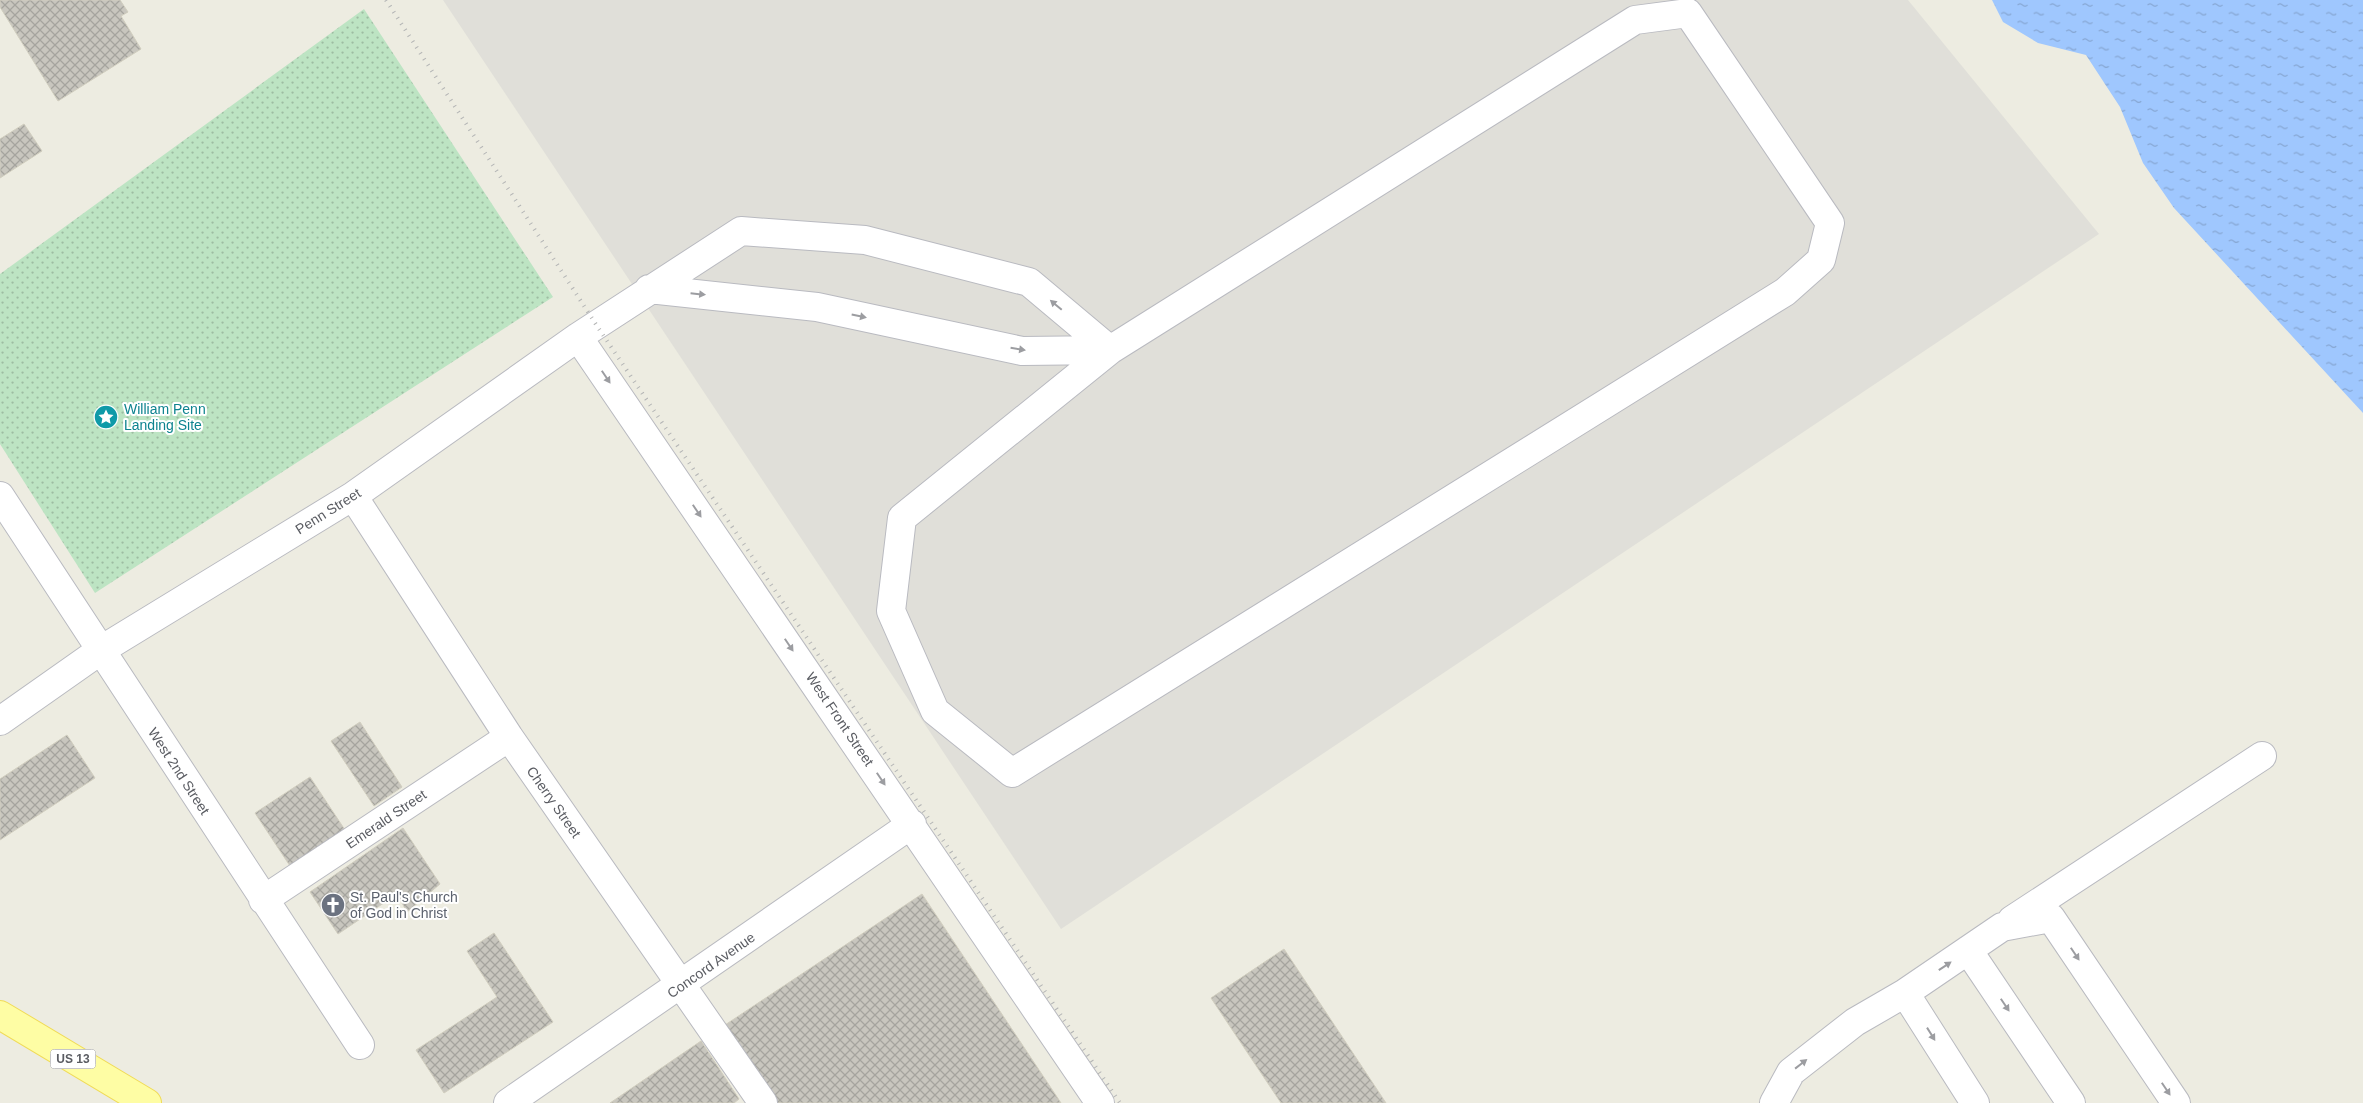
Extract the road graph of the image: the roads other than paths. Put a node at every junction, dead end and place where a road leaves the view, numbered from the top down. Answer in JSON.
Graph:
{"nodes":[{"id":1,"x":649,"y":289,"type":"junction"},
{"id":2,"x":578,"y":337,"type":"junction"},
{"id":3,"x":1110,"y":350,"type":"junction"},
{"id":4,"x":0,"y":496,"type":"edge"},
{"id":5,"x":353,"y":496,"type":"junction"},
{"id":6,"x":101,"y":650,"type":"junction"},
{"id":7,"x":0,"y":721,"type":"edge"},
{"id":8,"x":509,"y":737,"type":"junction"},
{"id":9,"x":2262,"y":756,"type":"dead end"},
{"id":10,"x":912,"y":824,"type":"junction"},
{"id":11,"x":263,"y":900,"type":"junction"},
{"id":12,"x":2002,"y":927,"type":"junction"},
{"id":13,"x":1968,"y":950,"type":"junction"},
{"id":14,"x":681,"y":985,"type":"junction"},
{"id":15,"x":1905,"y":993,"type":"junction"},
{"id":16,"x":0,"y":1015,"type":"edge"},
{"id":17,"x":360,"y":1045,"type":"dead end"},
{"id":18,"x":146,"y":1103,"type":"edge"},
{"id":19,"x":508,"y":1103,"type":"edge"},
{"id":20,"x":763,"y":1103,"type":"edge"},
{"id":21,"x":1100,"y":1103,"type":"edge"},
{"id":22,"x":1774,"y":1103,"type":"edge"},
{"id":23,"x":1975,"y":1103,"type":"edge"},
{"id":24,"x":2071,"y":1103,"type":"edge"},
{"id":25,"x":2176,"y":1103,"type":"edge"}],
"edges":[{"from":1,"to":2,"type":"street","name":"Penn Street"},
{"from":1,"to":3,"type":"street","one_way":true},
{"from":3,"to":1,"type":"street","name":"Penn Street","one_way":true},
{"from":2,"to":5,"type":"street","name":"Penn Street"},
{"from":2,"to":10,"type":"street","name":"West Front Street","one_way":true},
{"from":3,"to":3,"type":"street"},
{"from":4,"to":6,"type":"street","name":"West 2nd Street"},
{"from":5,"to":6,"type":"street","name":"Penn Street"},
{"from":5,"to":8,"type":"street","name":"Cherry Street"},
{"from":6,"to":7,"type":"street","name":"Penn Street"},
{"from":6,"to":11,"type":"street","name":"West 2nd Street"},
{"from":8,"to":11,"type":"street","name":"Emerald Street"},
{"from":8,"to":14,"type":"street","name":"Cherry Street"},
{"from":9,"to":12,"type":"street"},
{"from":10,"to":14,"type":"street","name":"Concord Avenue"},
{"from":10,"to":21,"type":"street","name":"West Front Street"},
{"from":11,"to":17,"type":"street","name":"West 2nd Street"},
{"from":12,"to":13,"type":"street"},
{"from":12,"to":25,"type":"street","one_way":true},
{"from":15,"to":13,"type":"street","one_way":true},
{"from":13,"to":24,"type":"street","one_way":true},
{"from":14,"to":19,"type":"street","name":"Concord Avenue"},
{"from":14,"to":20,"type":"street","name":"Cherry Street"},
{"from":22,"to":15,"type":"street","one_way":true},
{"from":15,"to":23,"type":"street","one_way":true},
{"from":16,"to":18,"type":"main road","number":"US 13"}]}
